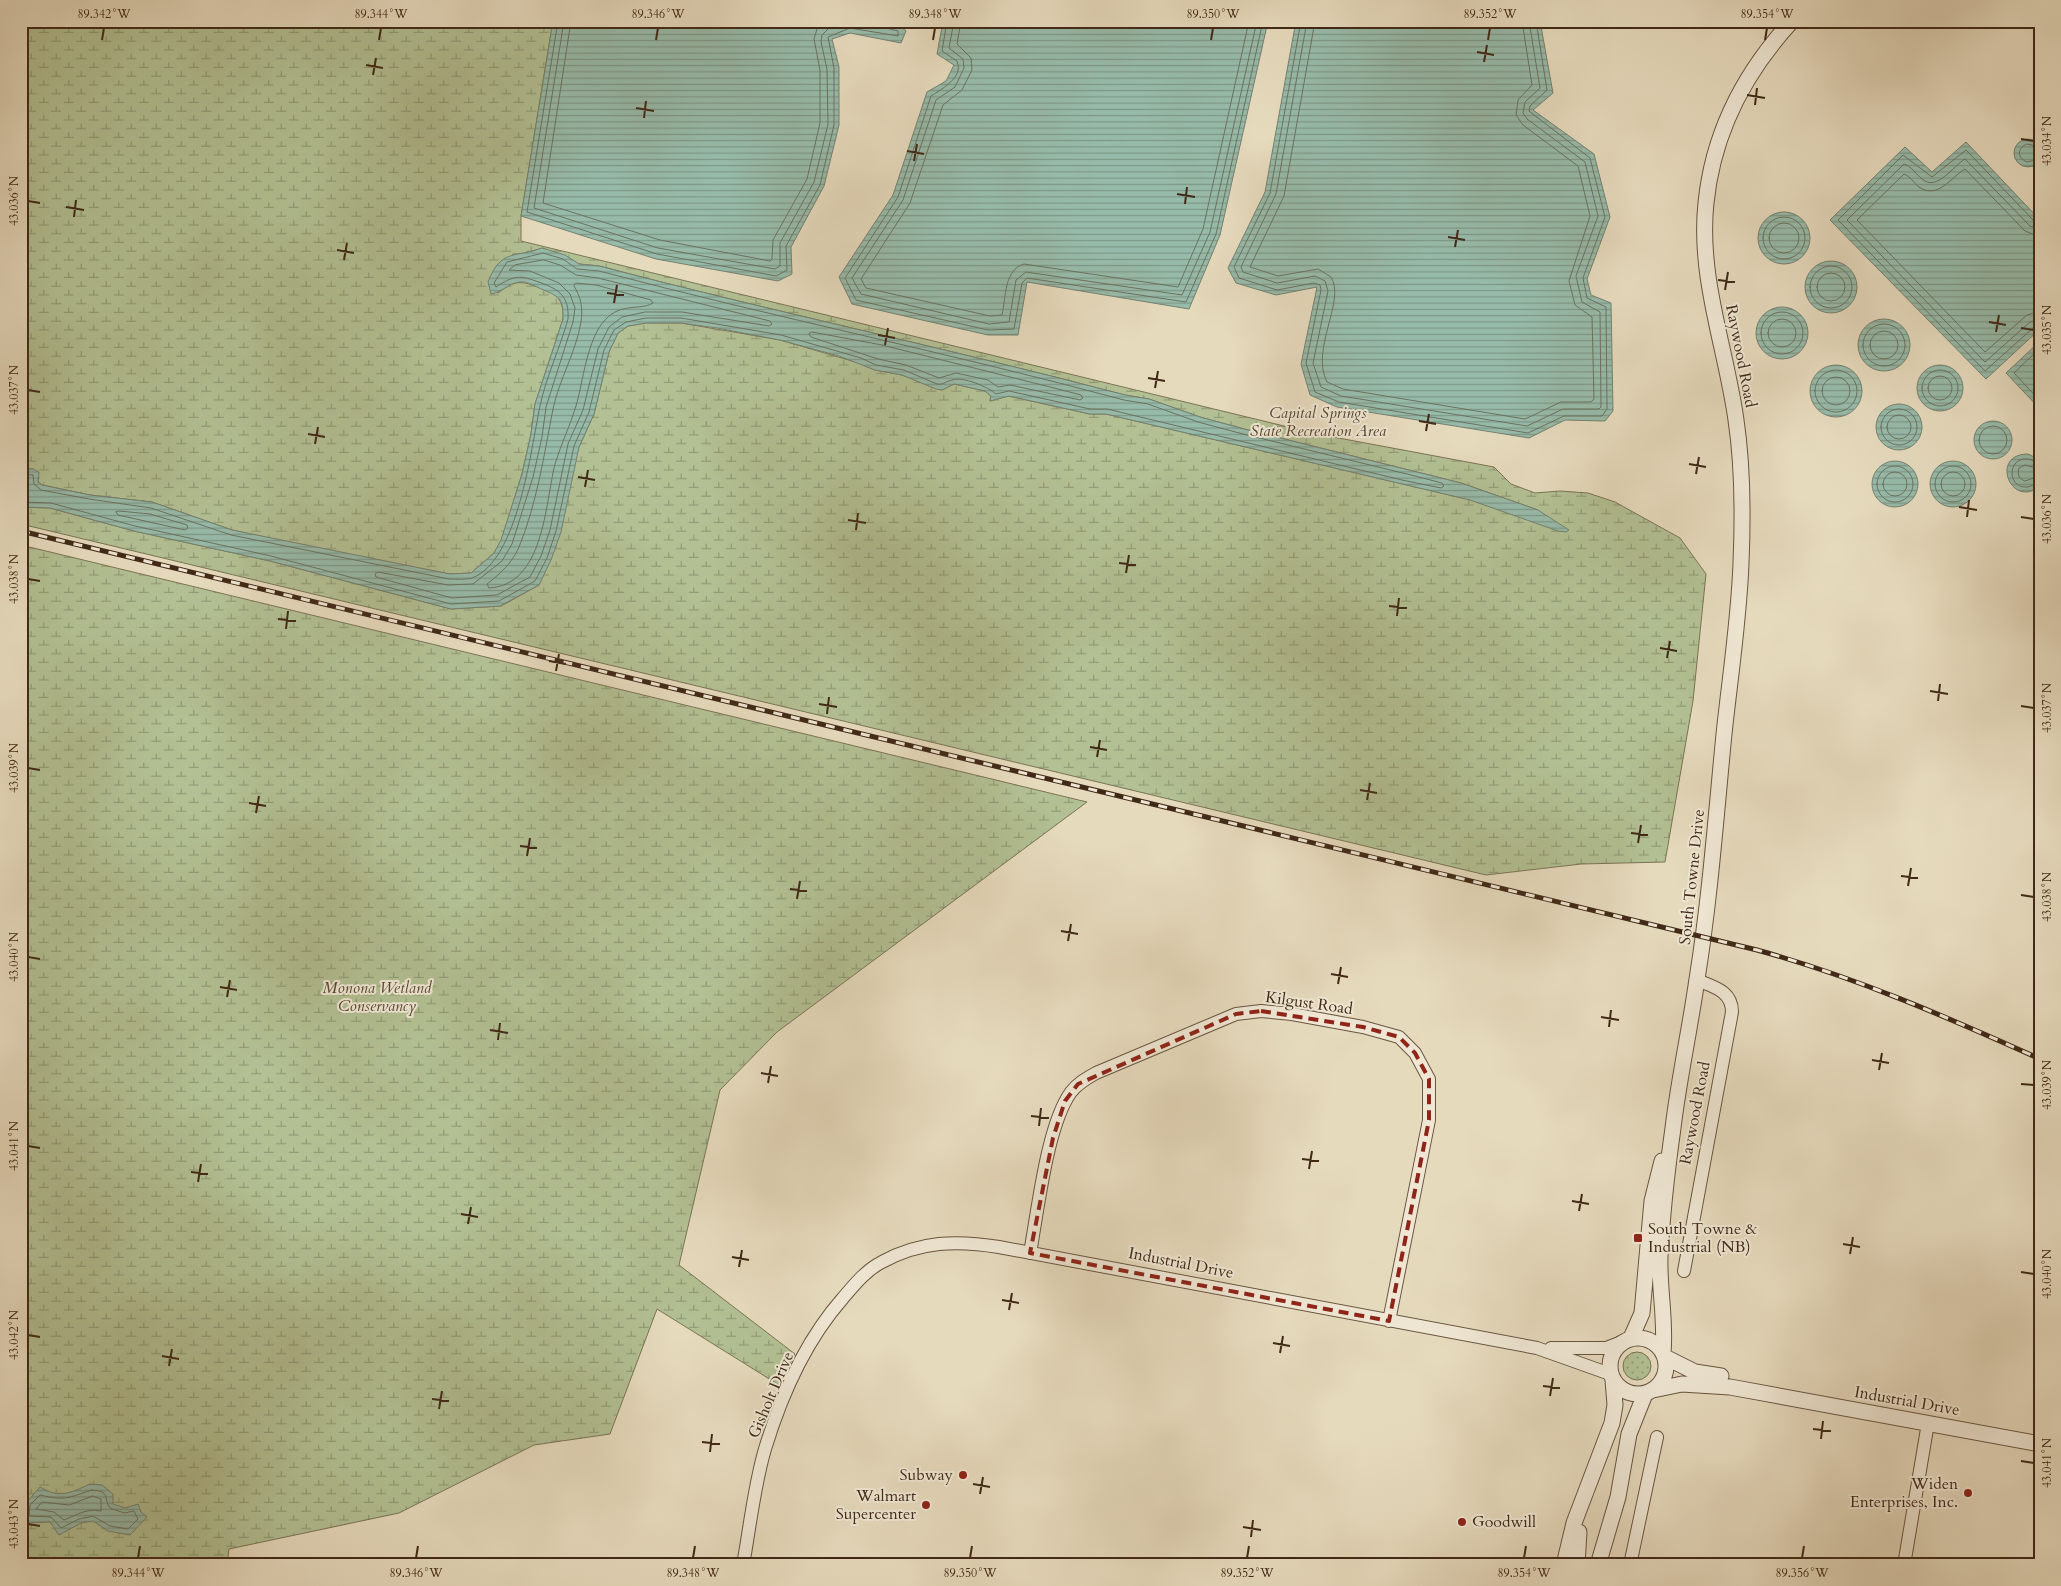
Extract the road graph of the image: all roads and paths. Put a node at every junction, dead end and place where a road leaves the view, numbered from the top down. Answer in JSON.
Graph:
{"nodes":[{"id":1,"x":1792,"y":21,"type":"edge"},
{"id":2,"x":1734,"y":631,"type":"joint"},
{"id":3,"x":1697,"y":980,"type":"junction"},
{"id":4,"x":1673,"y":1125,"type":"junction"},
{"id":5,"x":1030,"y":1253,"type":"junction"},
{"id":6,"x":1684,"y":1271,"type":"dead end"},
{"id":7,"x":837,"y":1305,"type":"joint"},
{"id":8,"x":1389,"y":1321,"type":"junction"},
{"id":9,"x":1628,"y":1340,"type":"junction"},
{"id":10,"x":1537,"y":1348,"type":"junction"},
{"id":11,"x":1664,"y":1355,"type":"junction"},
{"id":12,"x":1611,"y":1377,"type":"junction"},
{"id":13,"x":1649,"y":1392,"type":"junction"},
{"id":14,"x":1768,"y":1394,"type":"junction"},
{"id":15,"x":1928,"y":1422,"type":"junction"},
{"id":16,"x":1657,"y":1437,"type":"dead end"},
{"id":17,"x":2040,"y":1444,"type":"edge"},
{"id":18,"x":1579,"y":1508,"type":"junction"},
{"id":19,"x":743,"y":1565,"type":"edge"},
{"id":20,"x":1564,"y":1565,"type":"edge"},
{"id":21,"x":1577,"y":1565,"type":"edge"},
{"id":22,"x":1598,"y":1565,"type":"edge"},
{"id":23,"x":1630,"y":1565,"type":"edge"},
{"id":24,"x":1904,"y":1565,"type":"edge"}],
"edges":[{"from":1,"to":2,"type":"street","name":"Raywood Road"},
{"from":2,"to":3,"type":"street","name":"South Towne Drive"},
{"from":3,"to":4,"type":"street","name":"South Towne Drive"},
{"from":3,"to":6,"type":"street","name":"Raywood Road"},
{"from":4,"to":9,"type":"street","name":"South Towne Drive"},
{"from":4,"to":11,"type":"street","name":"South Towne Drive"},
{"from":5,"to":7,"type":"street","name":"Industrial Drive"},
{"from":5,"to":8,"type":"street","name":"Industrial Drive"},
{"from":5,"to":8,"type":"street","name":"Kilgust Road"},
{"from":7,"to":19,"type":"street","name":"Gisholt Drive"},
{"from":8,"to":10,"type":"street","name":"Industrial Drive"},
{"from":9,"to":10,"type":"street","name":"Industrial Drive"},
{"from":9,"to":11,"type":"street"},
{"from":9,"to":12,"type":"street"},
{"from":10,"to":12,"type":"street","name":"Industrial Drive"},
{"from":11,"to":13,"type":"street"},
{"from":11,"to":14,"type":"street","name":"Industrial Drive"},
{"from":12,"to":13,"type":"street"},
{"from":12,"to":18,"type":"street"},
{"from":13,"to":14,"type":"street","name":"Industrial Drive"},
{"from":13,"to":22,"type":"street"},
{"from":14,"to":15,"type":"street","name":"Industrial Drive"},
{"from":15,"to":17,"type":"street","name":"Industrial Drive"},
{"from":15,"to":24,"type":"street"},
{"from":16,"to":23,"type":"street"},
{"from":18,"to":20,"type":"street"},
{"from":18,"to":21,"type":"street"}]}
